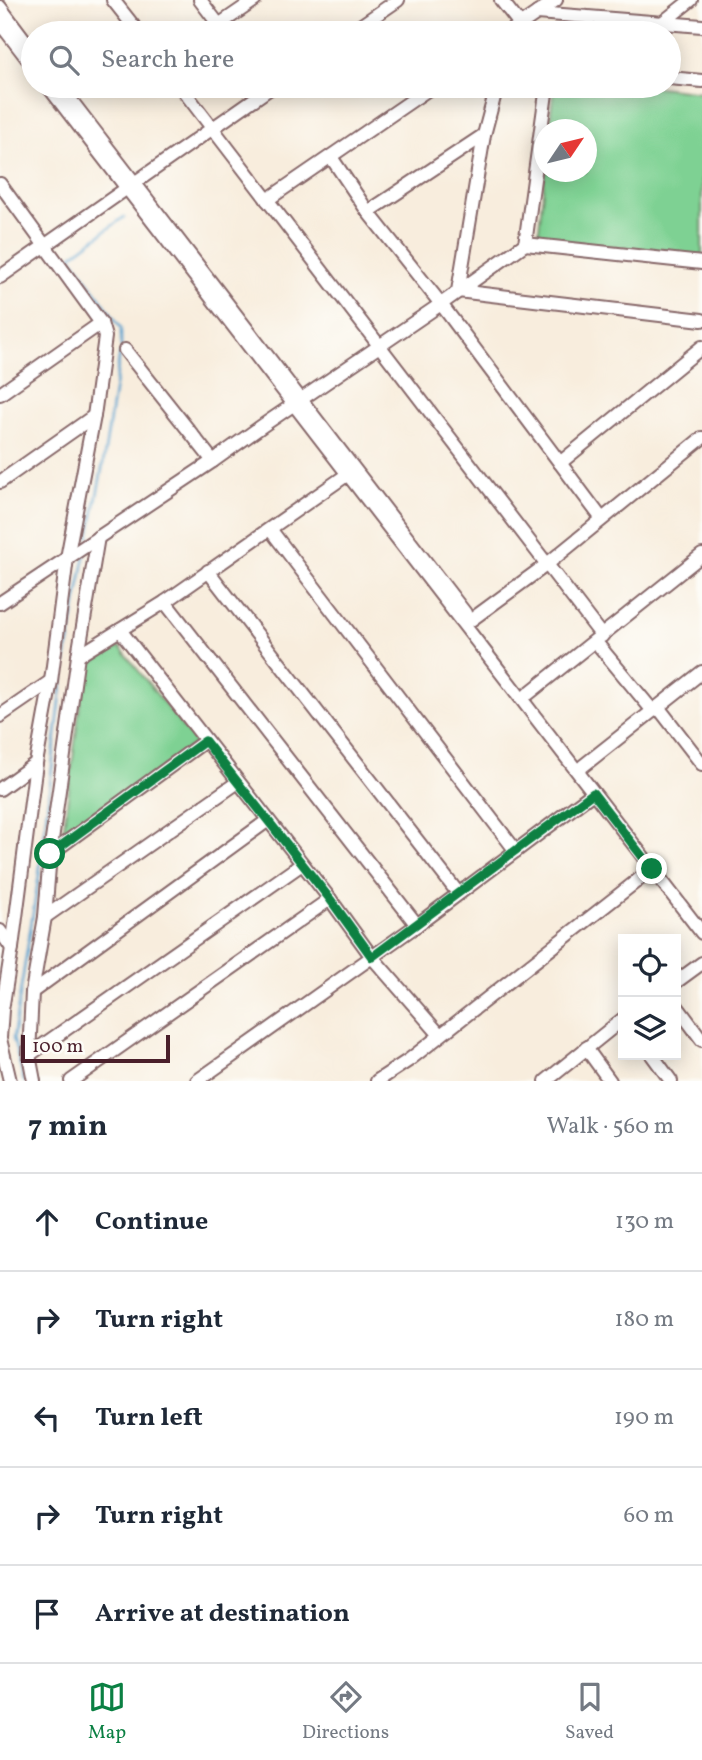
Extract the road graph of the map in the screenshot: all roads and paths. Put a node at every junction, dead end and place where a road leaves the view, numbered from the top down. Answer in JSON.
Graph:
{"nodes":[{"id":1,"x":113,"y":0,"type":"edge"},
{"id":2,"x":200,"y":0,"type":"edge"},
{"id":3,"x":255,"y":0,"type":"edge"},
{"id":4,"x":398,"y":0,"type":"edge"},
{"id":5,"x":501,"y":0,"type":"edge"},
{"id":6,"x":555,"y":0,"type":"edge"},
{"id":7,"x":691,"y":0,"type":"edge"},
{"id":8,"x":0,"y":7,"type":"edge"},
{"id":9,"x":537,"y":13,"type":"junction"},
{"id":10,"x":130,"y":21,"type":"edge"},
{"id":11,"x":216,"y":21,"type":"edge"},
{"id":12,"x":225,"y":21,"type":"edge"},
{"id":13,"x":367,"y":21,"type":"edge"},
{"id":14,"x":510,"y":21,"type":"edge"},
{"id":15,"x":527,"y":21,"type":"edge"},
{"id":16,"x":637,"y":21,"type":"edge"},
{"id":17,"x":665,"y":21,"type":"edge"},
{"id":18,"x":0,"y":23,"type":"edge"},
{"id":19,"x":681,"y":24,"type":"edge"},
{"id":20,"x":702,"y":26,"type":"edge"},
{"id":21,"x":21,"y":35,"type":"edge"},
{"id":22,"x":21,"y":50,"type":"edge"},
{"id":23,"x":681,"y":79,"type":"edge"},
{"id":24,"x":702,"y":81,"type":"edge"},
{"id":25,"x":58,"y":98,"type":"edge"},
{"id":26,"x":69,"y":98,"type":"edge"},
{"id":27,"x":189,"y":98,"type":"edge"},
{"id":28,"x":257,"y":98,"type":"edge"},
{"id":29,"x":416,"y":98,"type":"edge"},
{"id":30,"x":494,"y":98,"type":"edge"},
{"id":31,"x":545,"y":98,"type":"edge"},
{"id":32,"x":213,"y":128,"type":"junction"},
{"id":33,"x":484,"y":135,"type":"junction"},
{"id":34,"x":331,"y":157,"type":"junction"},
{"id":35,"x":0,"y":184,"type":"edge"},
{"id":36,"x":131,"y":185,"type":"junction"},
{"id":37,"x":267,"y":200,"type":"junction"},
{"id":38,"x":368,"y":212,"type":"junction"},
{"id":39,"x":525,"y":244,"type":"junction"},
{"id":40,"x":45,"y":245,"type":"junction"},
{"id":41,"x":702,"y":263,"type":"edge"},
{"id":42,"x":0,"y":277,"type":"edge"},
{"id":43,"x":458,"y":291,"type":"junction"},
{"id":44,"x":441,"y":304,"type":"junction"},
{"id":45,"x":702,"y":320,"type":"edge"},
{"id":46,"x":101,"y":323,"type":"junction"},
{"id":47,"x":378,"y":346,"type":"junction"},
{"id":48,"x":702,"y":347,"type":"edge"},
{"id":49,"x":125,"y":350,"type":"dead end"},
{"id":50,"x":0,"y":394,"type":"edge"},
{"id":51,"x":297,"y":402,"type":"junction"},
{"id":52,"x":94,"y":416,"type":"junction"},
{"id":53,"x":702,"y":438,"type":"edge"},
{"id":54,"x":213,"y":461,"type":"junction"},
{"id":55,"x":560,"y":463,"type":"junction"},
{"id":56,"x":348,"y":474,"type":"junction"},
{"id":57,"x":0,"y":482,"type":"edge"},
{"id":58,"x":602,"y":519,"type":"junction"},
{"id":59,"x":270,"y":529,"type":"junction"},
{"id":60,"x":98,"y":537,"type":"junction"},
{"id":61,"x":702,"y":555,"type":"edge"},
{"id":62,"x":67,"y":558,"type":"junction"},
{"id":63,"x":546,"y":565,"type":"junction"},
{"id":64,"x":208,"y":571,"type":"junction"},
{"id":65,"x":165,"y":602,"type":"junction"},
{"id":66,"x":0,"y":603,"type":"edge"},
{"id":67,"x":471,"y":620,"type":"junction"},
{"id":68,"x":120,"y":630,"type":"junction"},
{"id":69,"x":598,"y":639,"type":"junction"},
{"id":70,"x":78,"y":656,"type":"junction"},
{"id":71,"x":702,"y":671,"type":"edge"},
{"id":72,"x":51,"y":681,"type":"junction"},
{"id":73,"x":528,"y":694,"type":"junction"},
{"id":74,"x":656,"y":709,"type":"junction"},
{"id":75,"x":0,"y":716,"type":"edge"},
{"id":76,"x":205,"y":741,"type":"junction"},
{"id":77,"x":701,"y":759,"type":"edge"},
{"id":78,"x":36,"y":762,"type":"junction"},
{"id":79,"x":583,"y":766,"type":"junction"},
{"id":80,"x":238,"y":782,"type":"junction"},
{"id":81,"x":0,"y":789,"type":"edge"},
{"id":82,"x":593,"y":793,"type":"junction"},
{"id":83,"x":267,"y":821,"type":"junction"},
{"id":84,"x":516,"y":851,"type":"junction"},
{"id":85,"x":50,"y":854,"type":"junction"},
{"id":86,"x":302,"y":864,"type":"junction"},
{"id":87,"x":652,"y":869,"type":"junction"},
{"id":88,"x":458,"y":893,"type":"junction"},
{"id":89,"x":330,"y":899,"type":"junction"},
{"id":90,"x":45,"y":917,"type":"junction"},
{"id":91,"x":702,"y":921,"type":"edge"},
{"id":92,"x":416,"y":925,"type":"junction"},
{"id":93,"x":0,"y":931,"type":"edge"},
{"id":94,"x":702,"y":933,"type":"edge"},
{"id":95,"x":12,"y":948,"type":"junction"},
{"id":96,"x":372,"y":957,"type":"junction"},
{"id":97,"x":702,"y":963,"type":"edge"},
{"id":98,"x":681,"y":978,"type":"edge"},
{"id":99,"x":32,"y":992,"type":"junction"},
{"id":100,"x":1,"y":1008,"type":"edge"},
{"id":101,"x":681,"y":1012,"type":"edge"},
{"id":102,"x":618,"y":1023,"type":"edge"},
{"id":103,"x":440,"y":1035,"type":"junction"},
{"id":104,"x":0,"y":1039,"type":"edge"},
{"id":105,"x":702,"y":1040,"type":"edge"},
{"id":106,"x":586,"y":1048,"type":"junction"},
{"id":107,"x":29,"y":1055,"type":"junction"},
{"id":108,"x":656,"y":1060,"type":"edge"},
{"id":109,"x":384,"y":1079,"type":"edge"},
{"id":110,"x":10,"y":1081,"type":"edge"},
{"id":111,"x":34,"y":1081,"type":"edge"},
{"id":112,"x":71,"y":1081,"type":"edge"},
{"id":113,"x":197,"y":1081,"type":"edge"},
{"id":114,"x":547,"y":1081,"type":"edge"},
{"id":115,"x":610,"y":1081,"type":"edge"},
{"id":116,"x":671,"y":1081,"type":"edge"}],
"edges":[{"from":1,"to":10,"type":"street"},
{"from":2,"to":11,"type":"street"},
{"from":3,"to":12,"type":"street"},
{"from":4,"to":13,"type":"street"},
{"from":5,"to":14,"type":"street"},
{"from":6,"to":9,"type":"street"},
{"from":7,"to":17,"type":"street"},
{"from":8,"to":21,"type":"street"},
{"from":9,"to":15,"type":"street"},
{"from":9,"to":16,"type":"street"},
{"from":18,"to":22,"type":"street"},
{"from":19,"to":20,"type":"street"},
{"from":23,"to":24,"type":"street"},
{"from":25,"to":36,"type":"street"},
{"from":26,"to":36,"type":"street"},
{"from":27,"to":32,"type":"street"},
{"from":28,"to":32,"type":"street"},
{"from":29,"to":34,"type":"street"},
{"from":30,"to":33,"type":"street"},
{"from":31,"to":39,"type":"street"},
{"from":32,"to":36,"type":"street"},
{"from":32,"to":37,"type":"street"},
{"from":33,"to":38,"type":"street"},
{"from":33,"to":43,"type":"street"},
{"from":34,"to":37,"type":"street"},
{"from":34,"to":38,"type":"street"},
{"from":35,"to":40,"type":"street"},
{"from":36,"to":40,"type":"street"},
{"from":36,"to":51,"type":"street"},
{"from":37,"to":47,"type":"street"},
{"from":38,"to":44,"type":"street"},
{"from":39,"to":41,"type":"street"},
{"from":39,"to":43,"type":"street"},
{"from":40,"to":42,"type":"street"},
{"from":40,"to":46,"type":"street"},
{"from":43,"to":44,"type":"street"},
{"from":43,"to":45,"type":"street"},
{"from":44,"to":47,"type":"street"},
{"from":44,"to":55,"type":"street"},
{"from":46,"to":50,"type":"street"},
{"from":46,"to":52,"type":"street"},
{"from":47,"to":51,"type":"street"},
{"from":47,"to":63,"type":"street"},
{"from":48,"to":55,"type":"street"},
{"from":49,"to":54,"type":"street"},
{"from":51,"to":54,"type":"street"},
{"from":51,"to":56,"type":"street"},
{"from":51,"to":67,"type":"street"},
{"from":52,"to":57,"type":"street"},
{"from":52,"to":62,"type":"street"},
{"from":53,"to":58,"type":"street"},
{"from":54,"to":60,"type":"street"},
{"from":55,"to":58,"type":"street"},
{"from":56,"to":59,"type":"street"},
{"from":56,"to":82,"type":"street"},
{"from":58,"to":63,"type":"street"},
{"from":59,"to":64,"type":"street"},
{"from":59,"to":84,"type":"street"},
{"from":60,"to":62,"type":"street"},
{"from":60,"to":70,"type":"street"},
{"from":61,"to":69,"type":"street"},
{"from":62,"to":66,"type":"street"},
{"from":62,"to":72,"type":"street"},
{"from":63,"to":67,"type":"street"},
{"from":63,"to":69,"type":"street"},
{"from":64,"to":65,"type":"street"},
{"from":64,"to":88,"type":"street"},
{"from":65,"to":68,"type":"street"},
{"from":65,"to":92,"type":"street"},
{"from":67,"to":73,"type":"street"},
{"from":68,"to":70,"type":"street"},
{"from":68,"to":76,"type":"street"},
{"from":69,"to":73,"type":"street"},
{"from":69,"to":74,"type":"street"},
{"from":70,"to":85,"type":"street"},
{"from":71,"to":74,"type":"street"},
{"from":72,"to":75,"type":"street"},
{"from":72,"to":78,"type":"street"},
{"from":73,"to":79,"type":"street"},
{"from":74,"to":77,"type":"street"},
{"from":74,"to":79,"type":"street"},
{"from":76,"to":80,"type":"street"},
{"from":76,"to":85,"type":"street"},
{"from":78,"to":81,"type":"street"},
{"from":78,"to":95,"type":"street"},
{"from":79,"to":91,"type":"street"},
{"from":80,"to":83,"type":"street"},
{"from":80,"to":90,"type":"street"},
{"from":82,"to":84,"type":"street"},
{"from":82,"to":87,"type":"street"},
{"from":83,"to":86,"type":"street"},
{"from":83,"to":99,"type":"street"},
{"from":84,"to":88,"type":"street"},
{"from":85,"to":90,"type":"street"},
{"from":86,"to":89,"type":"street"},
{"from":86,"to":107,"type":"street"},
{"from":87,"to":94,"type":"street"},
{"from":87,"to":103,"type":"street"},
{"from":88,"to":92,"type":"street"},
{"from":89,"to":96,"type":"street"},
{"from":89,"to":112,"type":"street"},
{"from":90,"to":99,"type":"street"},
{"from":92,"to":96,"type":"street"},
{"from":93,"to":95,"type":"street"},
{"from":95,"to":100,"type":"street"},
{"from":96,"to":103,"type":"street"},
{"from":96,"to":113,"type":"street"},
{"from":97,"to":98,"type":"street"},
{"from":99,"to":107,"type":"street"},
{"from":100,"to":104,"type":"street"},
{"from":101,"to":105,"type":"street"},
{"from":102,"to":106,"type":"street"},
{"from":103,"to":109,"type":"street"},
{"from":104,"to":110,"type":"street"},
{"from":106,"to":114,"type":"street"},
{"from":106,"to":115,"type":"street"},
{"from":107,"to":111,"type":"street"},
{"from":108,"to":116,"type":"street"}]}
